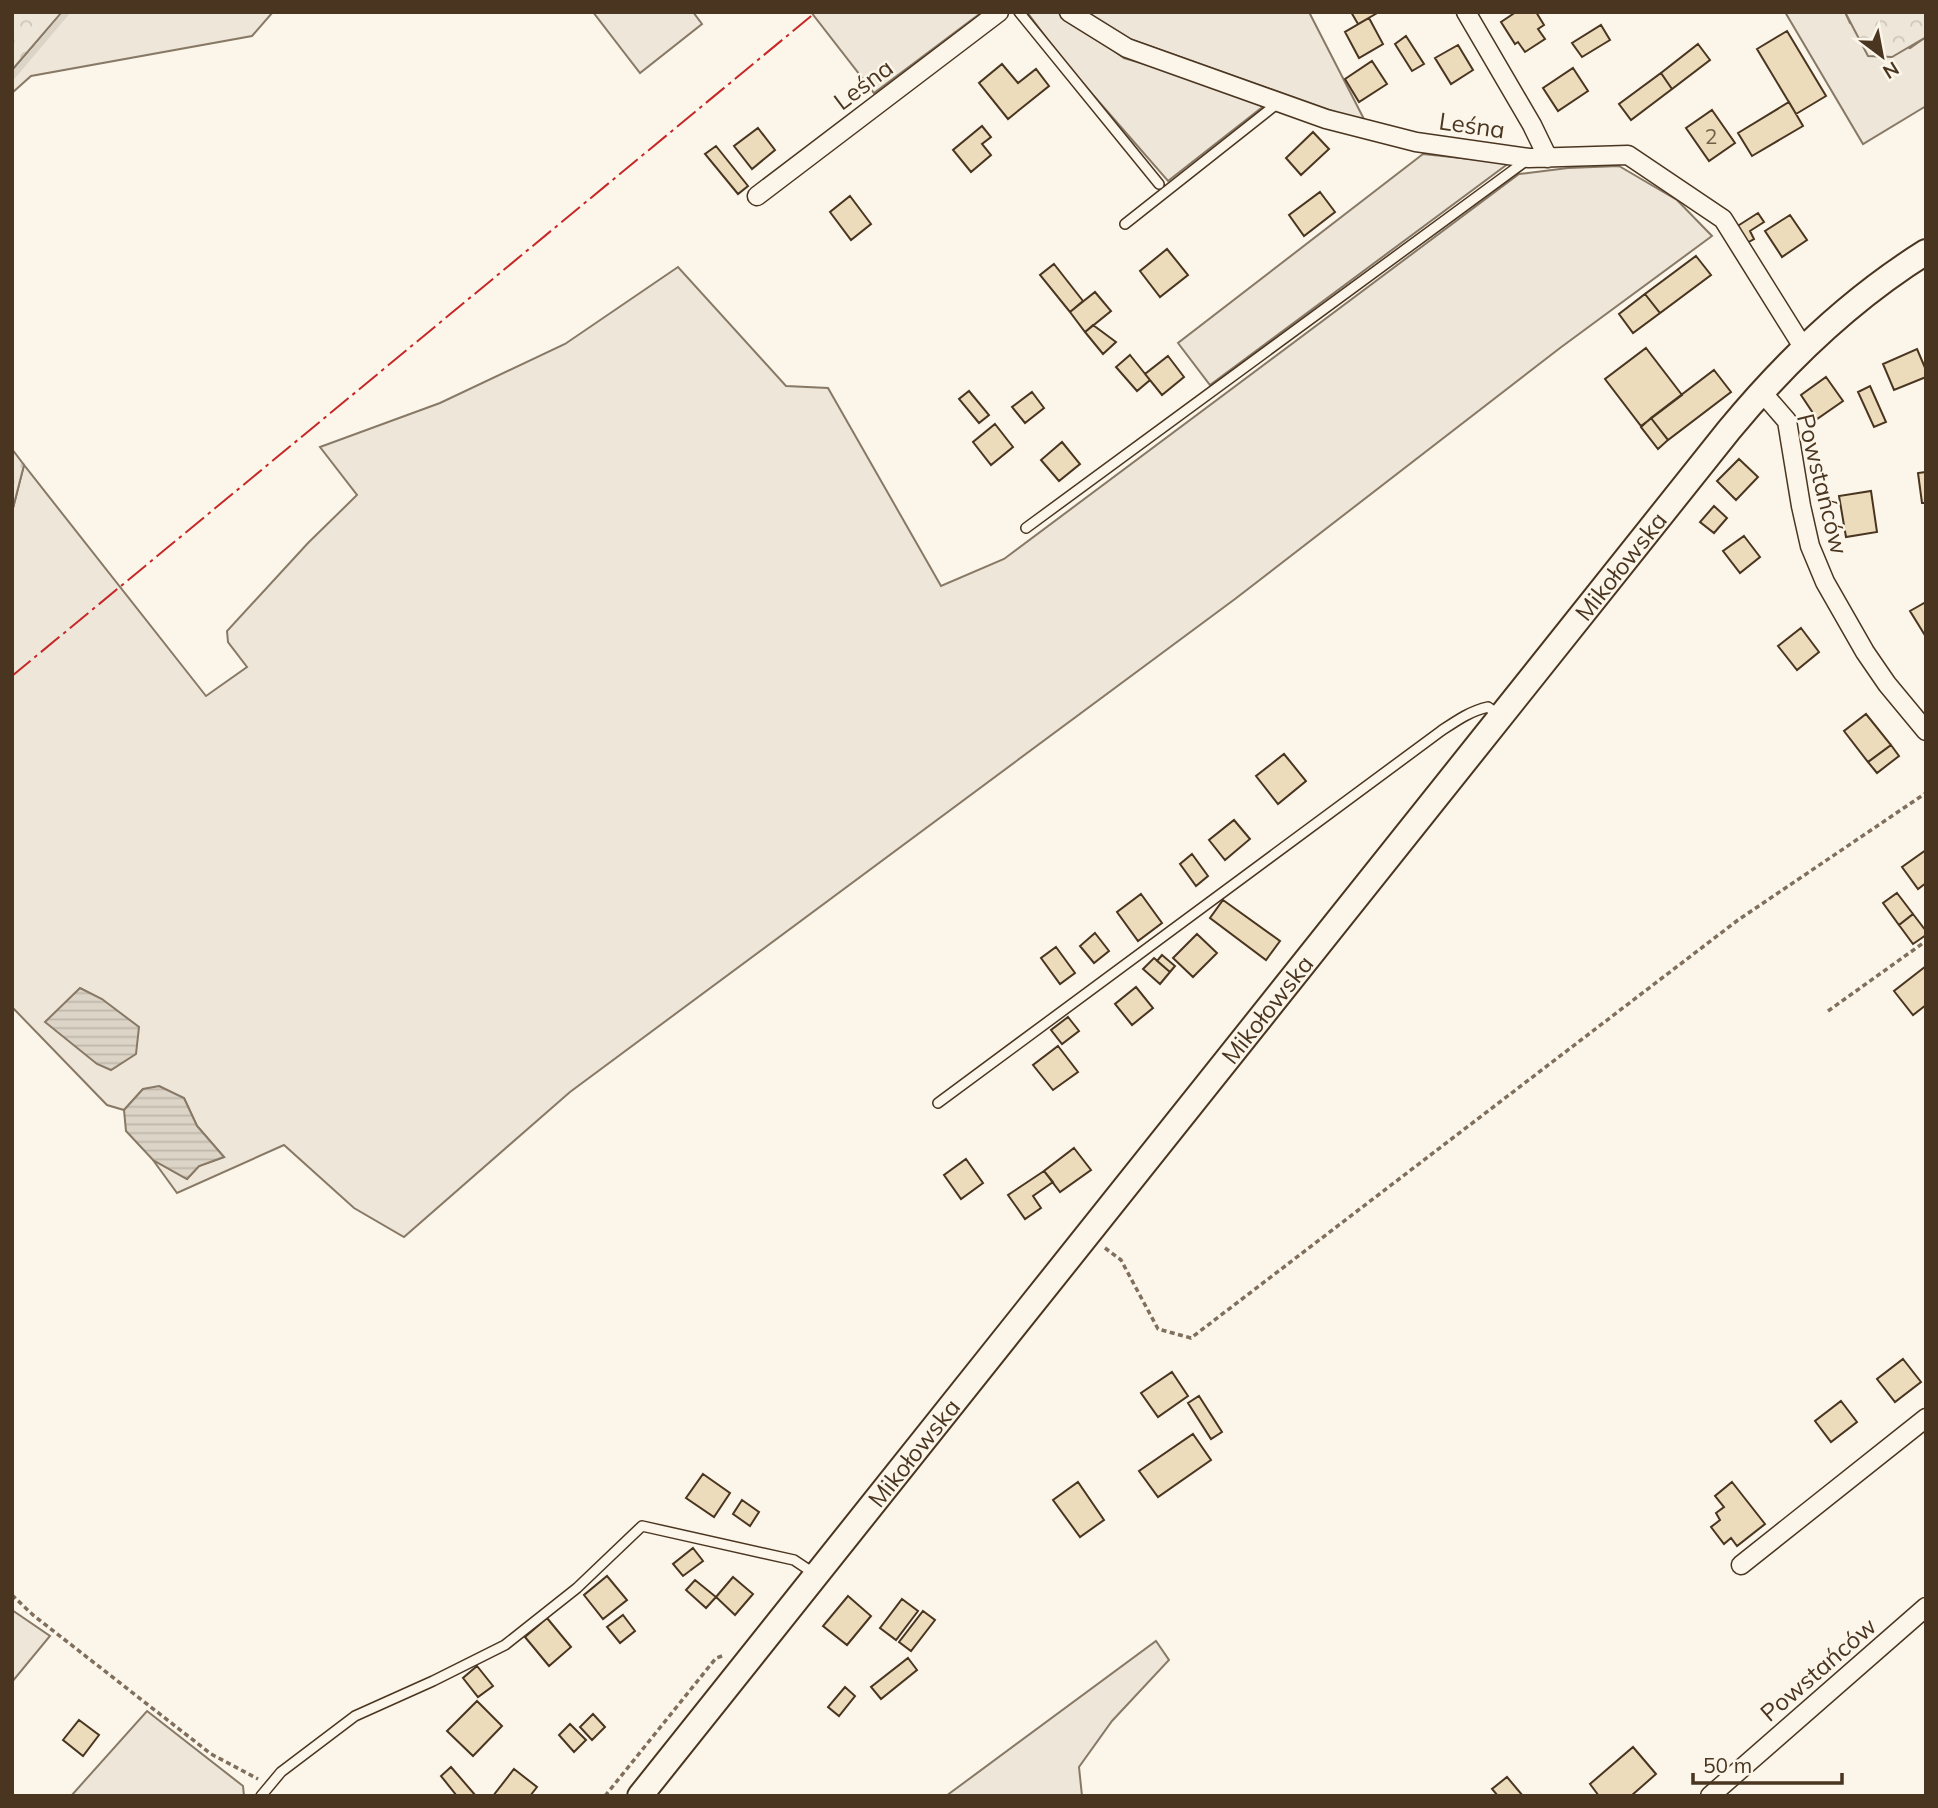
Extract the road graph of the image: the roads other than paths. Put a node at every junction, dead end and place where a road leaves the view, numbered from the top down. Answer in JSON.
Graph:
{"nodes":[{"id":1,"x":999,"y":12,"type":"edge"},
{"id":2,"x":1019,"y":12,"type":"edge"},
{"id":3,"x":1069,"y":12,"type":"edge"},
{"id":4,"x":1466,"y":12,"type":"edge"},
{"id":5,"x":1280,"y":102,"type":"junction"},
{"id":6,"x":1528,"y":158,"type":"junction"},
{"id":7,"x":1548,"y":158,"type":"junction"},
{"id":8,"x":1159,"y":184,"type":"dead end"},
{"id":9,"x":757,"y":196,"type":"dead end"},
{"id":10,"x":1125,"y":224,"type":"dead end"},
{"id":11,"x":1926,"y":252,"type":"edge"},
{"id":12,"x":1803,"y":347,"type":"junction"},
{"id":13,"x":1761,"y":391,"type":"junction"},
{"id":14,"x":1026,"y":528,"type":"dead end"},
{"id":15,"x":1501,"y":716,"type":"junction"},
{"id":16,"x":1926,"y":731,"type":"edge"},
{"id":17,"x":938,"y":1103,"type":"dead end"},
{"id":18,"x":1926,"y":1418,"type":"edge"},
{"id":19,"x":1741,"y":1565,"type":"dead end"},
{"id":20,"x":817,"y":1575,"type":"junction"},
{"id":21,"x":1926,"y":1607,"type":"edge"},
{"id":22,"x":261,"y":1796,"type":"edge"},
{"id":23,"x":640,"y":1796,"type":"edge"},
{"id":24,"x":1710,"y":1796,"type":"edge"}],
"edges":[{"from":1,"to":9,"type":"street","name":"Leśna"},
{"from":2,"to":8,"type":"lane"},
{"from":3,"to":5,"type":"street","name":"Leśna"},
{"from":4,"to":7,"type":"street"},
{"from":5,"to":6,"type":"street","name":"Leśna"},
{"from":5,"to":10,"type":"lane"},
{"from":6,"to":7,"type":"street","name":"Leśna"},
{"from":6,"to":14,"type":"lane"},
{"from":7,"to":12,"type":"street","name":"Leśna"},
{"from":11,"to":12,"type":"main road","name":"Mikołowska"},
{"from":12,"to":13,"type":"main road","name":"Mikołowska"},
{"from":13,"to":15,"type":"main road","name":"Mikołowska"},
{"from":13,"to":16,"type":"street","name":"Powstańców"},
{"from":15,"to":17,"type":"lane"},
{"from":15,"to":20,"type":"main road","name":"Mikołowska"},
{"from":18,"to":19,"type":"street"},
{"from":20,"to":22,"type":"lane"},
{"from":20,"to":23,"type":"main road","name":"Mikołowska"},
{"from":21,"to":24,"type":"street","name":"Powstańców"}]}
